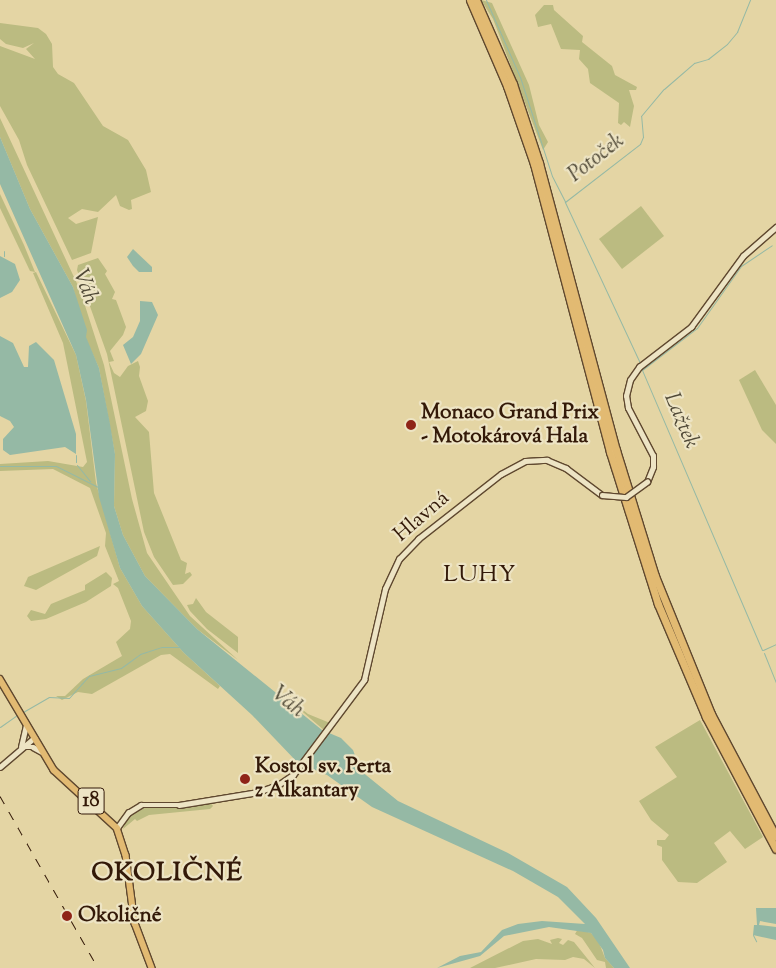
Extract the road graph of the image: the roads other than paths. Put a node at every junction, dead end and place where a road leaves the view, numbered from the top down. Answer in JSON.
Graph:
{"nodes":[{"id":1,"x":470,"y":0,"type":"edge"},
{"id":2,"x":476,"y":0,"type":"edge"},
{"id":3,"x":776,"y":227,"type":"edge"},
{"id":4,"x":0,"y":679,"type":"edge"},
{"id":5,"x":26,"y":725,"type":"junction"},
{"id":6,"x":34,"y":738,"type":"junction"},
{"id":7,"x":21,"y":747,"type":"junction"},
{"id":8,"x":42,"y":752,"type":"junction"},
{"id":9,"x":0,"y":767,"type":"edge"},
{"id":10,"x":117,"y":828,"type":"junction"},
{"id":11,"x":776,"y":837,"type":"edge"},
{"id":12,"x":776,"y":849,"type":"edge"},
{"id":13,"x":152,"y":968,"type":"edge"}],
"edges":[{"from":1,"to":12,"type":"highway"},
{"from":2,"to":11,"type":"highway"},
{"from":3,"to":10,"type":"street","name":"Hlavná","bridge":true},
{"from":4,"to":5,"type":"main road","number":"18"},
{"from":5,"to":6,"type":"main road","number":"18"},
{"from":5,"to":7,"type":"street"},
{"from":6,"to":7,"type":"street"},
{"from":6,"to":8,"type":"main road","number":"18"},
{"from":7,"to":8,"type":"street"},
{"from":7,"to":9,"type":"street"},
{"from":8,"to":10,"type":"main road","number":"18"},
{"from":10,"to":13,"type":"main road","number":"18"}]}
